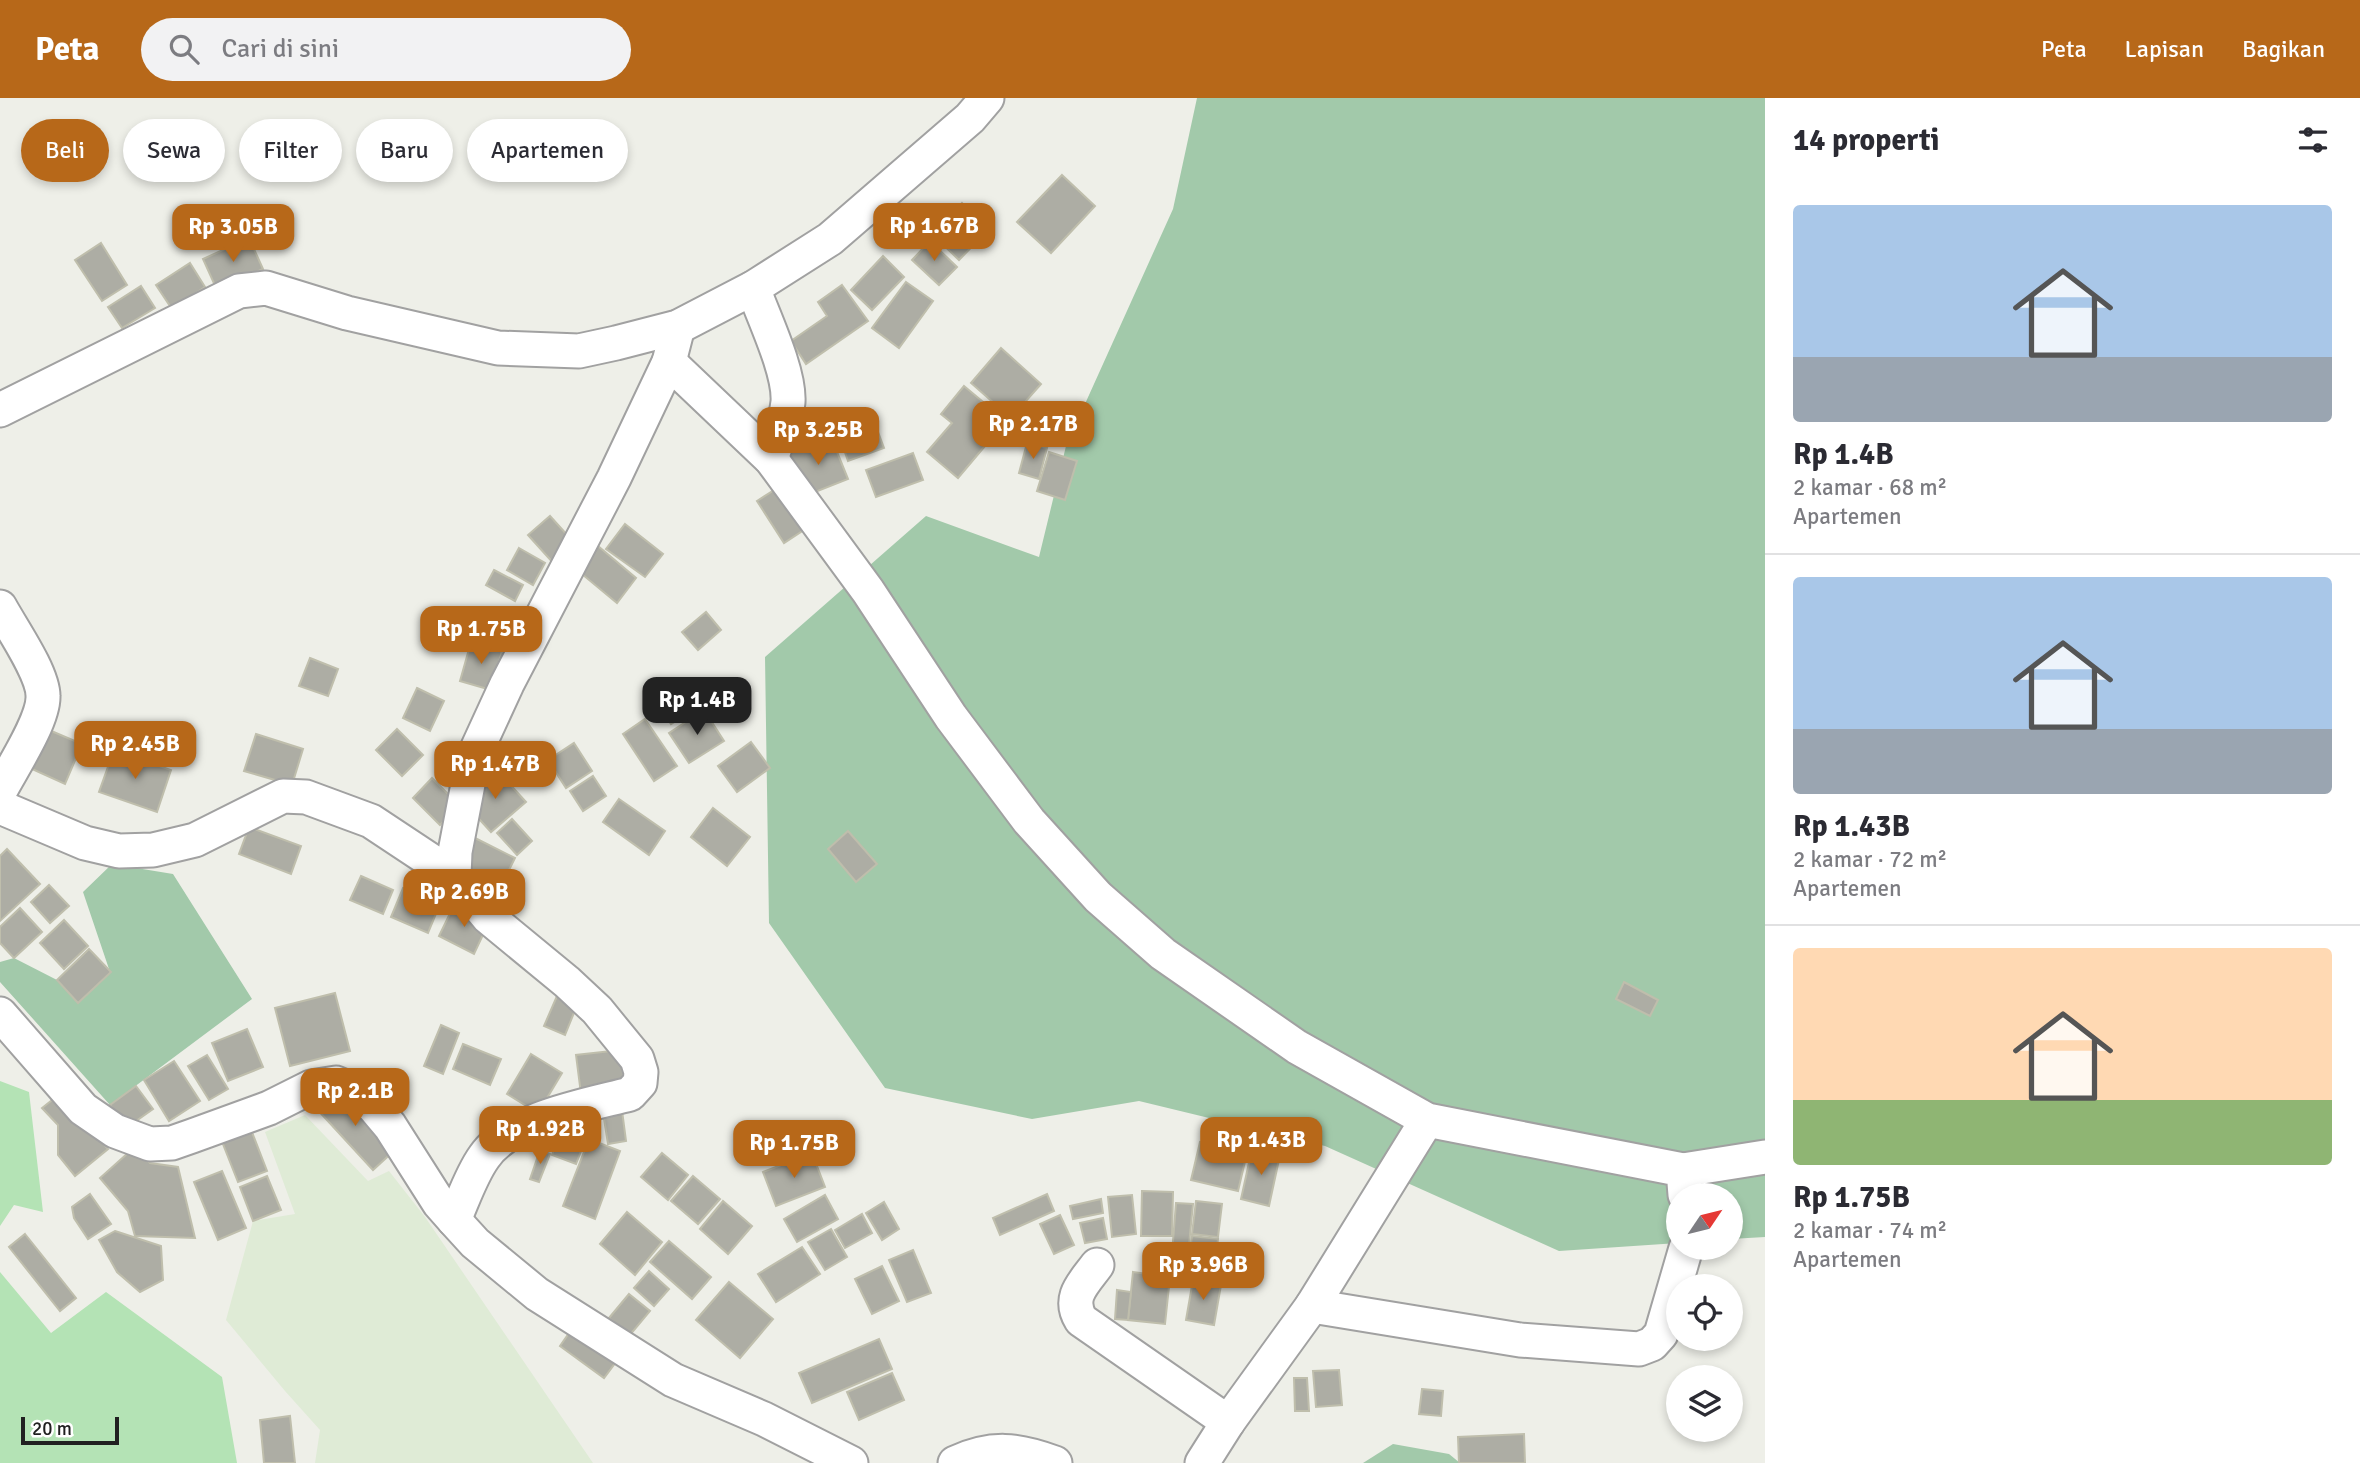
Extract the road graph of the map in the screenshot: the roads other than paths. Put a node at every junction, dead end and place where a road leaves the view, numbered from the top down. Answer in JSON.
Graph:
{"nodes":[{"id":1,"x":987,"y":98,"type":"edge"},
{"id":2,"x":753,"y":288,"type":"junction"},
{"id":3,"x":678,"y":327,"type":"junction"},
{"id":4,"x":669,"y":362,"type":"junction"},
{"id":5,"x":0,"y":410,"type":"edge"},
{"id":6,"x":771,"y":459,"type":"junction"},
{"id":7,"x":0,"y":607,"type":"edge"},
{"id":8,"x":0,"y":791,"type":"edge"},
{"id":9,"x":0,"y":807,"type":"edge"},
{"id":10,"x":454,"y":876,"type":"junction"},
{"id":11,"x":0,"y":1014,"type":"edge"},
{"id":12,"x":1427,"y":1120,"type":"junction"},
{"id":13,"x":1765,"y":1157,"type":"edge"},
{"id":14,"x":1684,"y":1183,"type":"edge"},
{"id":15,"x":454,"y":1220,"type":"junction"},
{"id":16,"x":1683,"y":1260,"type":"edge"},
{"id":17,"x":1097,"y":1265,"type":"dead end"},
{"id":18,"x":1312,"y":1306,"type":"junction"},
{"id":19,"x":1228,"y":1422,"type":"junction"},
{"id":20,"x":851,"y":1463,"type":"edge"},
{"id":21,"x":954,"y":1463,"type":"edge"},
{"id":22,"x":1055,"y":1463,"type":"edge"},
{"id":23,"x":1202,"y":1463,"type":"edge"}],
"edges":[{"from":1,"to":2,"type":"street"},
{"from":2,"to":3,"type":"street"},
{"from":2,"to":6,"type":"street"},
{"from":3,"to":4,"type":"street"},
{"from":3,"to":5,"type":"street"},
{"from":4,"to":6,"type":"street"},
{"from":4,"to":10,"type":"street"},
{"from":6,"to":12,"type":"street"},
{"from":7,"to":8,"type":"street"},
{"from":9,"to":10,"type":"street"},
{"from":10,"to":15,"type":"street"},
{"from":11,"to":15,"type":"street"},
{"from":12,"to":14,"type":"street"},
{"from":12,"to":18,"type":"street"},
{"from":13,"to":14,"type":"street"},
{"from":15,"to":20,"type":"street"},
{"from":16,"to":18,"type":"street"},
{"from":17,"to":19,"type":"street"},
{"from":18,"to":19,"type":"street"},
{"from":19,"to":23,"type":"street"},
{"from":21,"to":22,"type":"street"}]}
